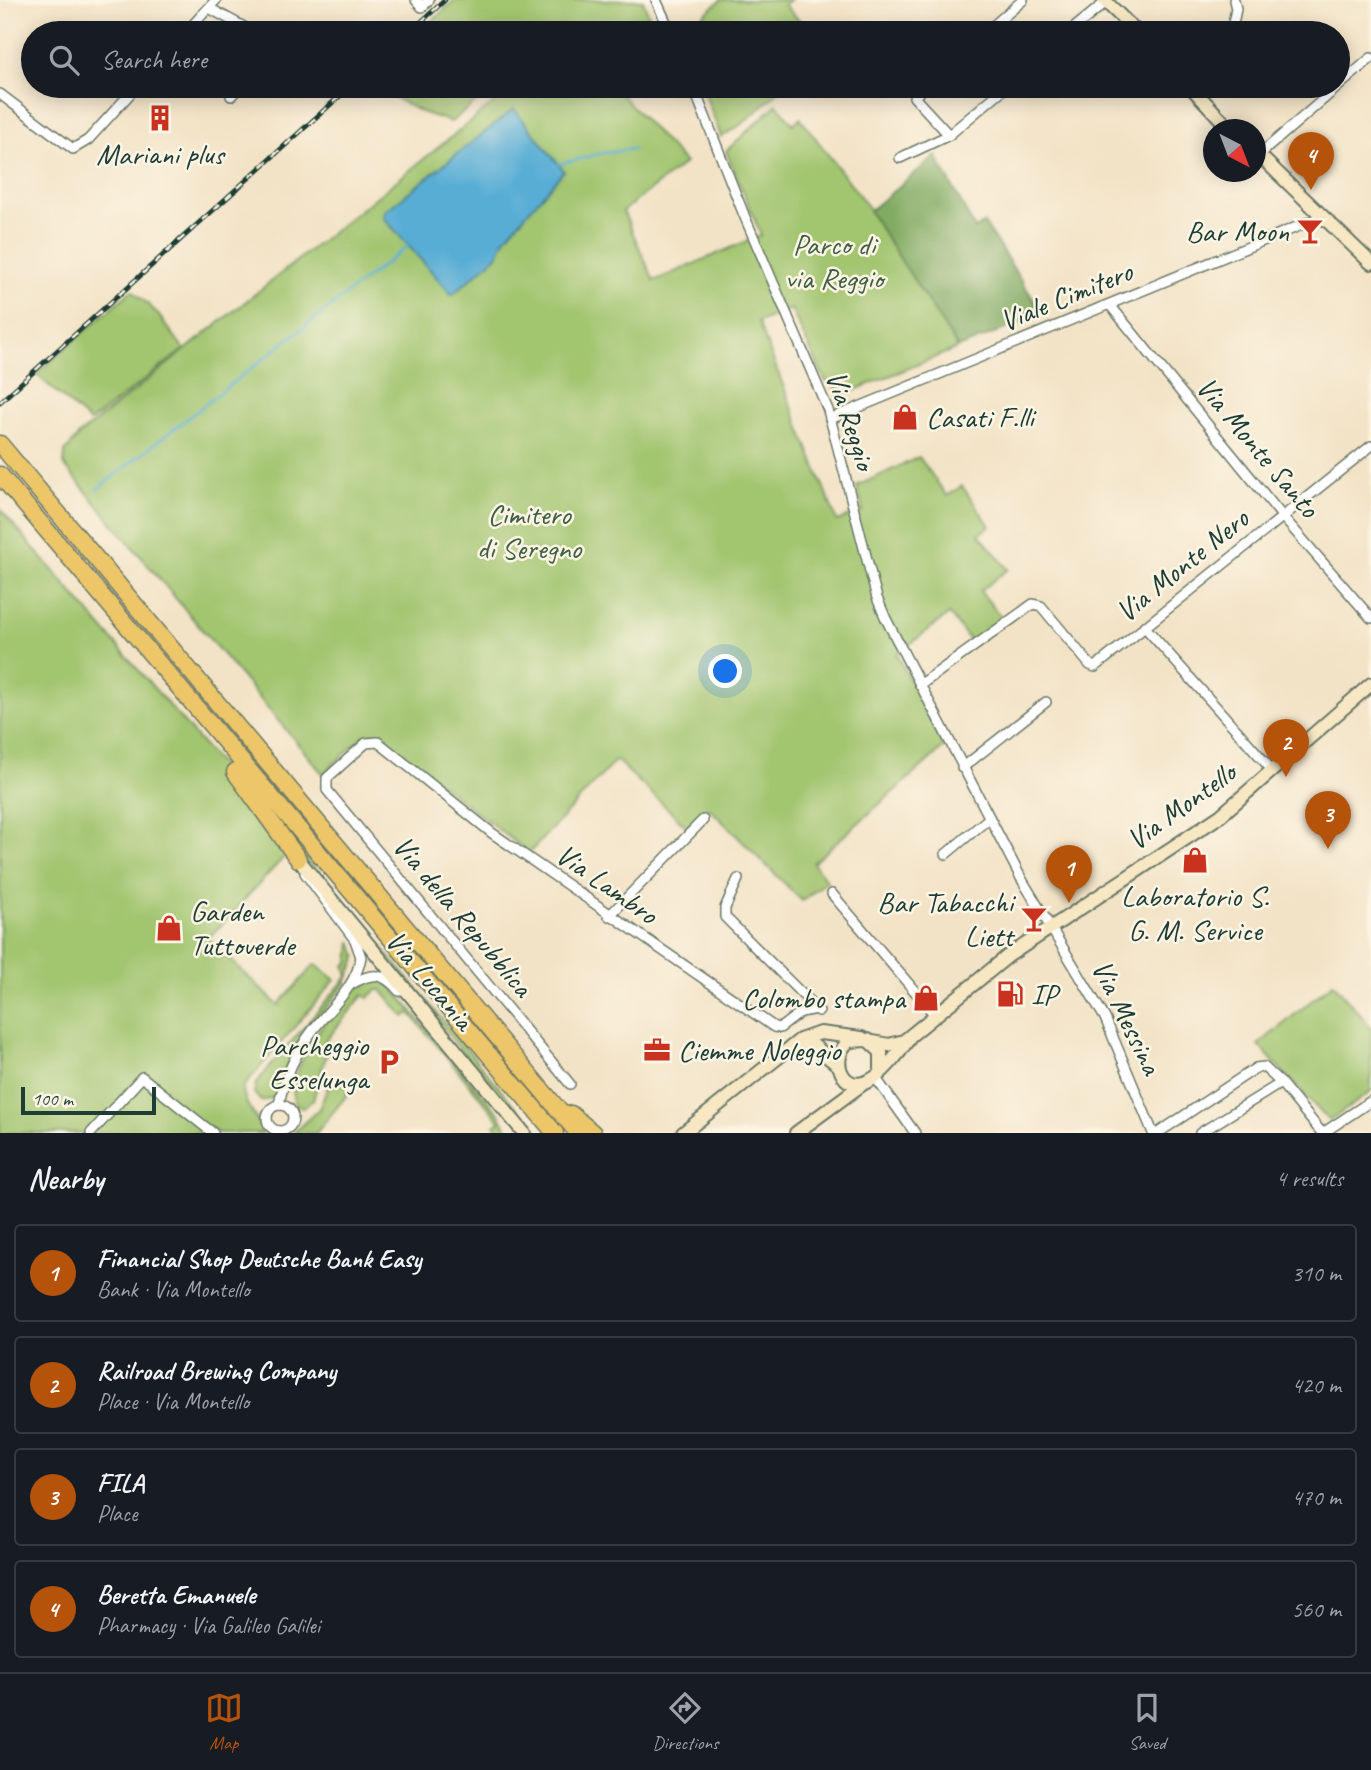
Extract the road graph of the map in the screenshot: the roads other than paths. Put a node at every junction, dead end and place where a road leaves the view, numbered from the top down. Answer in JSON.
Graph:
{"nodes":[{"id":1,"x":216,"y":0,"type":"edge"},
{"id":2,"x":656,"y":0,"type":"edge"},
{"id":3,"x":1023,"y":0,"type":"edge"},
{"id":4,"x":1234,"y":0,"type":"edge"},
{"id":5,"x":1105,"y":1,"type":"edge"},
{"id":6,"x":209,"y":8,"type":"junction"},
{"id":7,"x":197,"y":21,"type":"edge"},
{"id":8,"x":233,"y":21,"type":"edge"},
{"id":9,"x":666,"y":21,"type":"edge"},
{"id":10,"x":999,"y":21,"type":"edge"},
{"id":11,"x":1082,"y":21,"type":"edge"},
{"id":12,"x":1126,"y":21,"type":"edge"},
{"id":13,"x":1234,"y":21,"type":"edge"},
{"id":14,"x":1371,"y":58,"type":"edge"},
{"id":15,"x":1350,"y":76,"type":"edge"},
{"id":16,"x":0,"y":94,"type":"edge"},
{"id":17,"x":126,"y":98,"type":"edge"},
{"id":18,"x":698,"y":98,"type":"edge"},
{"id":19,"x":915,"y":98,"type":"edge"},
{"id":20,"x":993,"y":98,"type":"edge"},
{"id":21,"x":1201,"y":98,"type":"edge"},
{"id":22,"x":1324,"y":98,"type":"edge"},
{"id":23,"x":1221,"y":119,"type":"edge"},
{"id":24,"x":948,"y":135,"type":"junction"},
{"id":25,"x":1266,"y":146,"type":"edge"},
{"id":26,"x":900,"y":158,"type":"dead end"},
{"id":27,"x":1266,"y":163,"type":"edge"},
{"id":28,"x":1321,"y":217,"type":"junction"},
{"id":29,"x":1368,"y":256,"type":"edge"},
{"id":30,"x":1110,"y":305,"type":"junction"},
{"id":31,"x":830,"y":419,"type":"junction"},
{"id":32,"x":0,"y":444,"type":"edge"},
{"id":33,"x":1371,"y":446,"type":"edge"},
{"id":34,"x":0,"y":475,"type":"edge"},
{"id":35,"x":1282,"y":516,"type":"junction"},
{"id":36,"x":1371,"y":618,"type":"edge"},
{"id":37,"x":1144,"y":625,"type":"junction"},
{"id":38,"x":155,"y":660,"type":"junction"},
{"id":39,"x":1371,"y":684,"type":"edge"},
{"id":40,"x":920,"y":685,"type":"junction"},
{"id":41,"x":1046,"y":702,"type":"dead end"},
{"id":42,"x":377,"y":742,"type":"joint"},
{"id":43,"x":962,"y":768,"type":"junction"},
{"id":44,"x":1272,"y":769,"type":"junction"},
{"id":45,"x":988,"y":819,"type":"junction"},
{"id":46,"x":703,"y":821,"type":"dead end"},
{"id":47,"x":946,"y":854,"type":"dead end"},
{"id":48,"x":298,"y":859,"type":"junction"},
{"id":49,"x":737,"y":879,"type":"dead end"},
{"id":50,"x":832,"y":894,"type":"dead end"},
{"id":51,"x":610,"y":916,"type":"junction"},
{"id":52,"x":1052,"y":926,"type":"junction"},
{"id":53,"x":350,"y":985,"type":"junction"},
{"id":54,"x":936,"y":1016,"type":"junction"},
{"id":55,"x":913,"y":1035,"type":"junction"},
{"id":56,"x":868,"y":1040,"type":"junction"},
{"id":57,"x":789,"y":1049,"type":"junction"},
{"id":58,"x":465,"y":1063,"type":"junction"},
{"id":59,"x":292,"y":1066,"type":"junction"},
{"id":60,"x":840,"y":1070,"type":"junction"},
{"id":61,"x":874,"y":1080,"type":"junction"},
{"id":62,"x":1281,"y":1083,"type":"junction"},
{"id":63,"x":570,"y":1084,"type":"dead end"},
{"id":64,"x":544,"y":1093,"type":"junction"},
{"id":65,"x":833,"y":1103,"type":"junction"},
{"id":66,"x":1367,"y":1103,"type":"edge"},
{"id":67,"x":279,"y":1105,"type":"junction"},
{"id":68,"x":289,"y":1108,"type":"junction"},
{"id":69,"x":1370,"y":1115,"type":"edge"},
{"id":70,"x":269,"y":1128,"type":"edge"},
{"id":71,"x":1169,"y":1129,"type":"edge"},
{"id":72,"x":286,"y":1131,"type":"edge"},
{"id":73,"x":91,"y":1133,"type":"edge"},
{"id":74,"x":213,"y":1133,"type":"edge"},
{"id":75,"x":513,"y":1133,"type":"edge"},
{"id":76,"x":524,"y":1133,"type":"edge"},
{"id":77,"x":555,"y":1133,"type":"edge"},
{"id":78,"x":578,"y":1133,"type":"edge"},
{"id":79,"x":593,"y":1133,"type":"edge"},
{"id":80,"x":683,"y":1133,"type":"edge"},
{"id":81,"x":796,"y":1133,"type":"edge"},
{"id":82,"x":915,"y":1133,"type":"edge"},
{"id":83,"x":1155,"y":1133,"type":"edge"},
{"id":84,"x":1200,"y":1133,"type":"edge"},
{"id":85,"x":1323,"y":1133,"type":"edge"}],
"edges":[{"from":1,"to":6,"type":"street"},
{"from":2,"to":9,"type":"street"},
{"from":3,"to":10,"type":"street"},
{"from":4,"to":13,"type":"street"},
{"from":5,"to":11,"type":"street"},
{"from":5,"to":12,"type":"street"},
{"from":6,"to":7,"type":"street"},
{"from":6,"to":8,"type":"street"},
{"from":14,"to":15,"type":"street"},
{"from":16,"to":17,"type":"street"},
{"from":18,"to":31,"type":"street","name":"Via Reggio"},
{"from":19,"to":24,"type":"street"},
{"from":20,"to":24,"type":"street"},
{"from":21,"to":23,"type":"street"},
{"from":22,"to":25,"type":"street"},
{"from":24,"to":26,"type":"street"},
{"from":27,"to":28,"type":"street"},
{"from":28,"to":29,"type":"street"},
{"from":28,"to":30,"type":"street","name":"Viale Cimitero"},
{"from":30,"to":31,"type":"street","name":"Viale Cimitero"},
{"from":30,"to":35,"type":"street","name":"Via Monte Santo"},
{"from":31,"to":40,"type":"street","name":"Via Reggio"},
{"from":32,"to":64,"type":"highway"},
{"from":33,"to":35,"type":"street","name":"Via Monte Nero"},
{"from":34,"to":38,"type":"highway"},
{"from":35,"to":36,"type":"street","name":"Via Monte Santo"},
{"from":35,"to":37,"type":"street","name":"Via Monte Nero"},
{"from":37,"to":40,"type":"street","name":"Via Monte Nero"},
{"from":37,"to":44,"type":"street"},
{"from":38,"to":48,"type":"highway"},
{"from":38,"to":77,"type":"highway"},
{"from":39,"to":44,"type":"street","name":"Via Montello"},
{"from":40,"to":43,"type":"street","name":"Via Reggio"},
{"from":41,"to":43,"type":"street"},
{"from":42,"to":51,"type":"street","name":"Via Lambro"},
{"from":42,"to":63,"type":"street","name":"Via della Repubblica"},
{"from":43,"to":45,"type":"street","name":"Via Reggio"},
{"from":44,"to":52,"type":"street","name":"Via Montello"},
{"from":45,"to":47,"type":"street"},
{"from":45,"to":52,"type":"street","name":"Via Reggio"},
{"from":46,"to":51,"type":"street"},
{"from":48,"to":53,"type":"street"},
{"from":48,"to":58,"type":"street","name":"Via Lucania"},
{"from":49,"to":51,"type":"street","name":"Via Lambro"},
{"from":50,"to":54,"type":"street"},
{"from":52,"to":54,"type":"street","name":"Via Montello"},
{"from":52,"to":83,"type":"street","name":"Via Messina"},
{"from":53,"to":58,"type":"street"},
{"from":53,"to":59,"type":"street"},
{"from":54,"to":55,"type":"street","name":"Via Montello"},
{"from":55,"to":56,"type":"street","name":"Via Montello"},
{"from":55,"to":61,"type":"street","name":"Via Montello"},
{"from":56,"to":57,"type":"street","name":"Via Montello"},
{"from":56,"to":60,"type":"street"},
{"from":56,"to":61,"type":"street"},
{"from":57,"to":60,"type":"street"},
{"from":57,"to":80,"type":"street","name":"Via Montello"},
{"from":58,"to":75,"type":"street"},
{"from":58,"to":76,"type":"street","name":"Via Lucania"},
{"from":59,"to":67,"type":"street"},
{"from":59,"to":68,"type":"street"},
{"from":60,"to":61,"type":"street"},
{"from":60,"to":65,"type":"street"},
{"from":61,"to":65,"type":"street","name":"Via Montello"},
{"from":61,"to":82,"type":"street"},
{"from":62,"to":71,"type":"street"},
{"from":62,"to":84,"type":"street"},
{"from":62,"to":85,"type":"street"},
{"from":64,"to":78,"type":"highway"},
{"from":64,"to":79,"type":"highway"},
{"from":65,"to":81,"type":"street","name":"Via Montello"},
{"from":66,"to":69,"type":"street"},
{"from":66,"to":85,"type":"street"},
{"from":67,"to":68,"type":"street"},
{"from":67,"to":70,"type":"street"},
{"from":68,"to":72,"type":"street"},
{"from":70,"to":72,"type":"street"},
{"from":71,"to":83,"type":"street"},
{"from":73,"to":74,"type":"street"}]}
